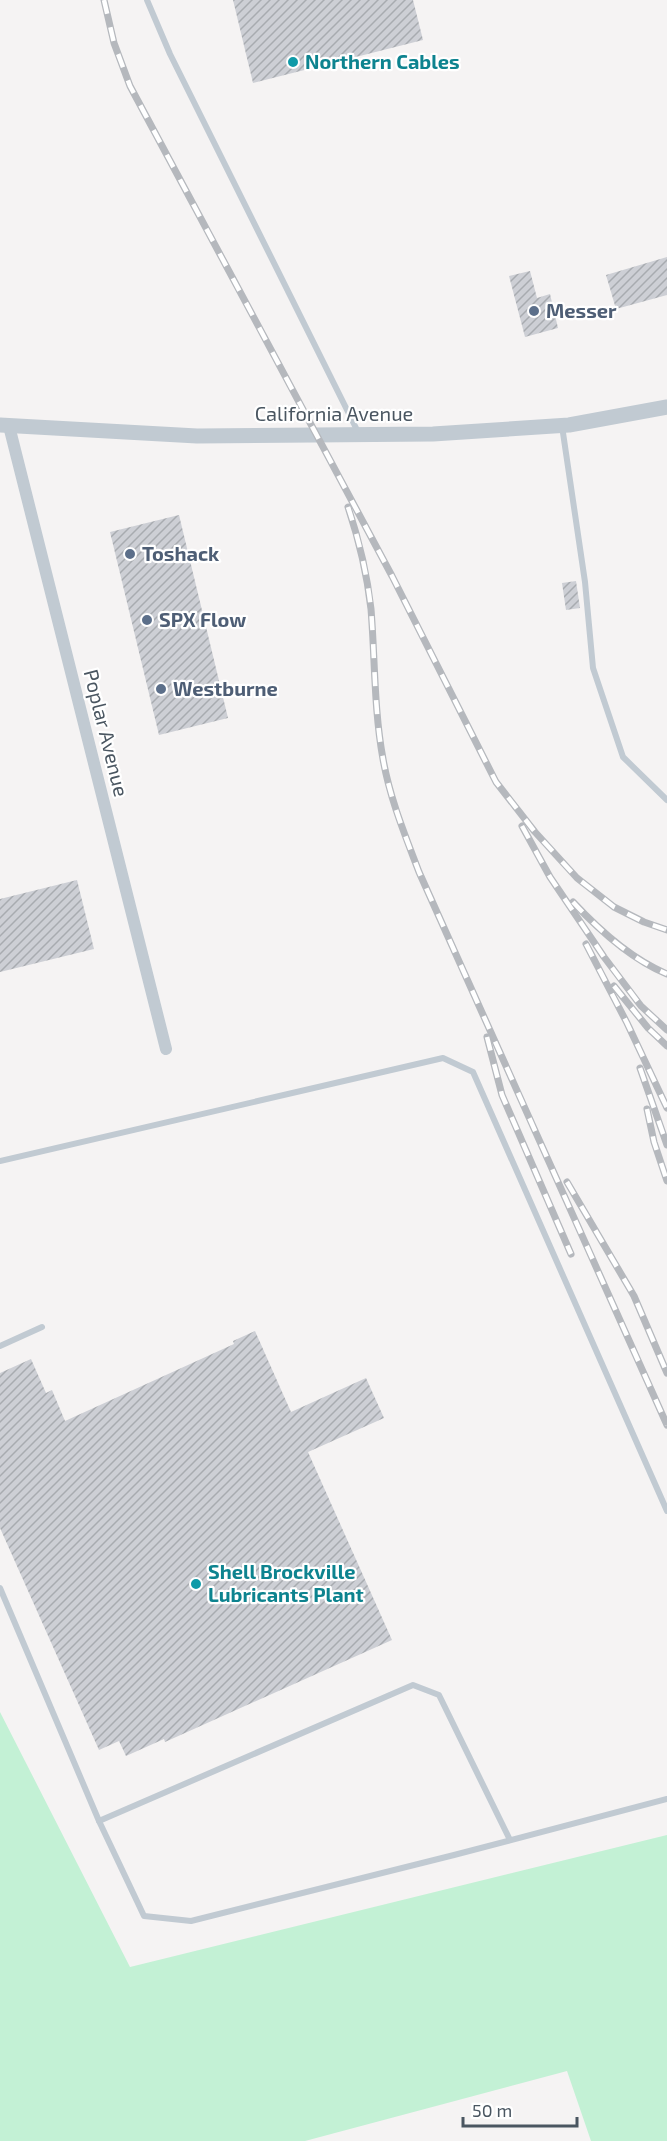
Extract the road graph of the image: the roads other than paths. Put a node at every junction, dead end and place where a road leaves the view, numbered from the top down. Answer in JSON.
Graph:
{"nodes":[{"id":1,"x":147,"y":0,"type":"edge"},
{"id":2,"x":667,"y":406,"type":"edge"},
{"id":3,"x":4,"y":425,"type":"edge"},
{"id":4,"x":562,"y":425,"type":"junction"},
{"id":5,"x":360,"y":434,"type":"junction"},
{"id":6,"x":667,"y":800,"type":"edge"},
{"id":7,"x":166,"y":1049,"type":"dead end"},
{"id":8,"x":0,"y":1161,"type":"edge"},
{"id":9,"x":42,"y":1327,"type":"dead end"},
{"id":10,"x":0,"y":1346,"type":"edge"},
{"id":11,"x":667,"y":1510,"type":"edge"},
{"id":12,"x":0,"y":1588,"type":"edge"},
{"id":13,"x":667,"y":1799,"type":"edge"},
{"id":14,"x":99,"y":1821,"type":"junction"},
{"id":15,"x":510,"y":1840,"type":"junction"}],
"edges":[{"from":1,"to":5,"type":"lane"},
{"from":2,"to":4,"type":"street","name":"California Avenue"},
{"from":3,"to":5,"type":"street","name":"California Avenue"},
{"from":3,"to":7,"type":"street","name":"Poplar Avenue"},
{"from":4,"to":5,"type":"street","name":"California Avenue"},
{"from":4,"to":6,"type":"lane"},
{"from":8,"to":11,"type":"lane"},
{"from":9,"to":10,"type":"lane"},
{"from":12,"to":14,"type":"lane"},
{"from":13,"to":15,"type":"lane"},
{"from":14,"to":15,"type":"lane"},
{"from":14,"to":15,"type":"lane"}]}
